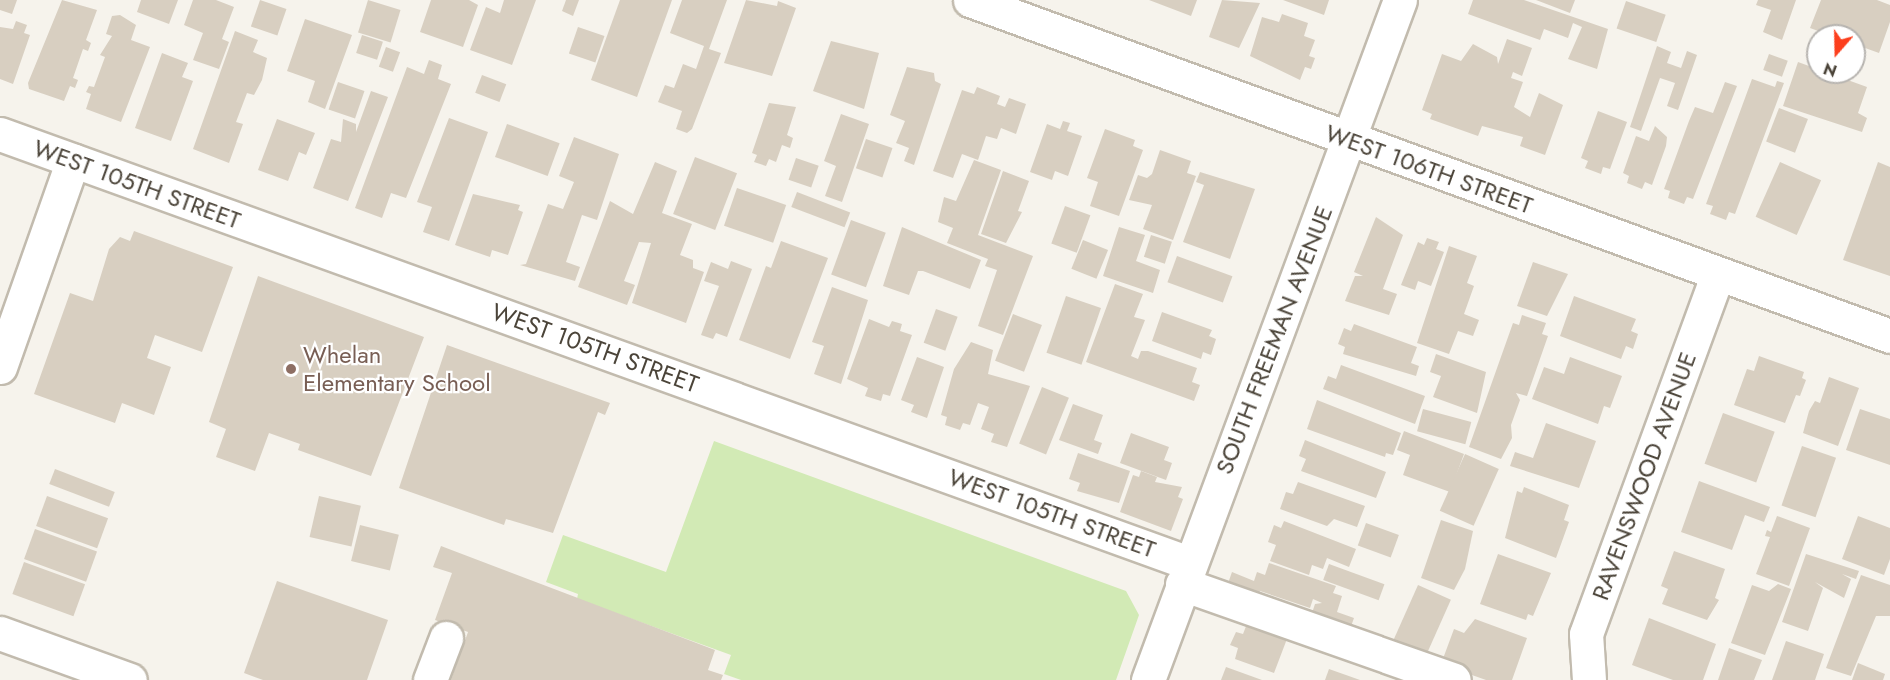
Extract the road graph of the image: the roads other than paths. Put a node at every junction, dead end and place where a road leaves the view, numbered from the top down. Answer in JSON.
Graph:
{"nodes":[{"id":1,"x":970,"y":0,"type":"edge"},
{"id":2,"x":1400,"y":0,"type":"edge"},
{"id":3,"x":0,"y":134,"type":"edge"},
{"id":4,"x":1350,"y":140,"type":"junction"},
{"id":5,"x":73,"y":160,"type":"junction"},
{"id":6,"x":1718,"y":273,"type":"junction"},
{"id":7,"x":1890,"y":336,"type":"edge"},
{"id":8,"x":0,"y":367,"type":"edge"},
{"id":9,"x":1186,"y":573,"type":"junction"},
{"id":10,"x":0,"y":633,"type":"edge"},
{"id":11,"x":446,"y":638,"type":"dead end"},
{"id":12,"x":130,"y":680,"type":"edge"},
{"id":13,"x":430,"y":680,"type":"edge"},
{"id":14,"x":1148,"y":680,"type":"edge"},
{"id":15,"x":1454,"y":680,"type":"edge"},
{"id":16,"x":1589,"y":680,"type":"edge"}],
"edges":[{"from":1,"to":4,"type":"street","name":"WEST 106TH STREET"},
{"from":2,"to":4,"type":"street","name":"SOUTH FREEMAN AVENUE"},
{"from":3,"to":5,"type":"street","name":"WEST 105TH STREET"},
{"from":4,"to":6,"type":"street","name":"WEST 106TH STREET"},
{"from":4,"to":9,"type":"street","name":"SOUTH FREEMAN AVENUE"},
{"from":5,"to":8,"type":"street"},
{"from":5,"to":9,"type":"street","name":"WEST 105TH STREET"},
{"from":6,"to":7,"type":"street","name":"WEST 106TH STREET"},
{"from":6,"to":16,"type":"street","name":"RAVENSWOOD AVENUE"},
{"from":9,"to":14,"type":"street","name":"SOUTH FREEMAN AVENUE"},
{"from":9,"to":15,"type":"street","name":"WEST 105TH STREET"},
{"from":10,"to":12,"type":"street"},
{"from":11,"to":13,"type":"street"}]}
